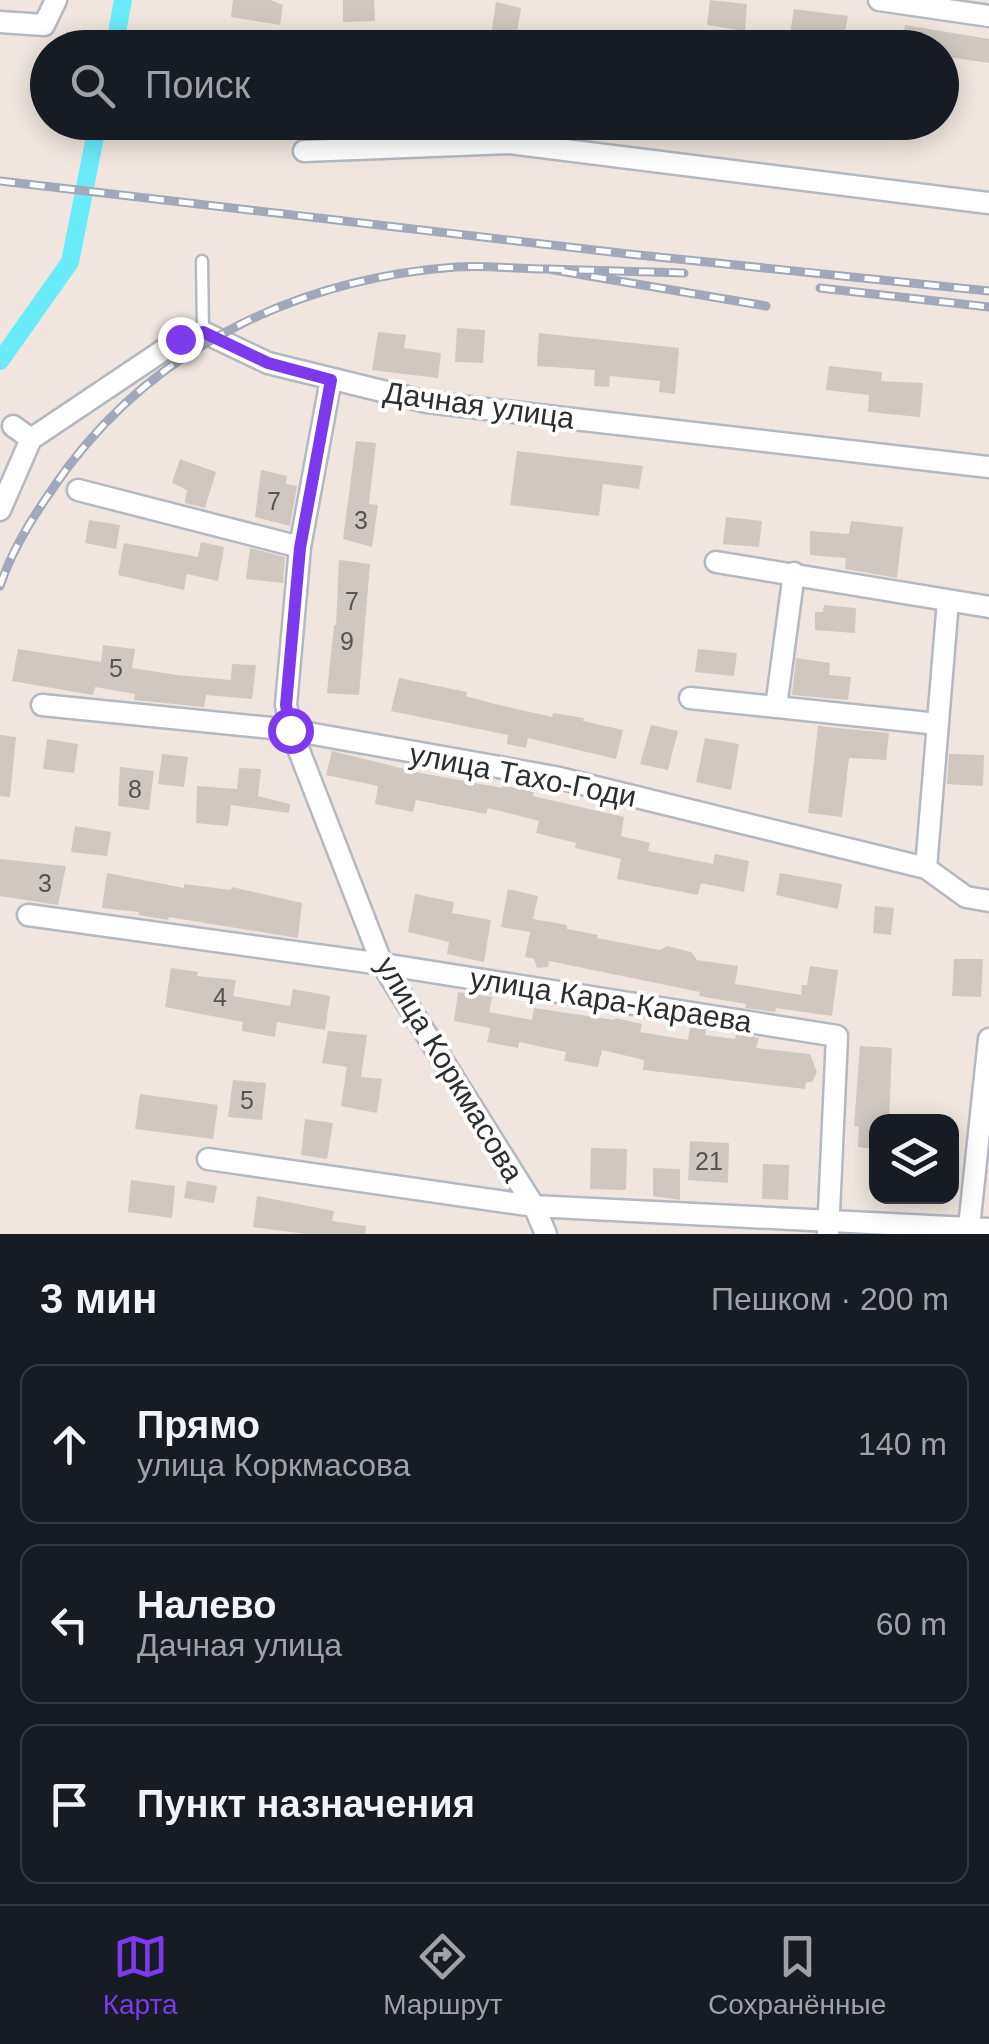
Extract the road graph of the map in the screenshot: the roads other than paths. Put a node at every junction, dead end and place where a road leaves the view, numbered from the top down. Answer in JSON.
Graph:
{"nodes":[{"id":1,"x":56,"y":0,"type":"edge"},
{"id":2,"x":878,"y":0,"type":"edge"},
{"id":3,"x":989,"y":16,"type":"edge"},
{"id":4,"x":0,"y":22,"type":"edge"},
{"id":5,"x":304,"y":151,"type":"dead end"},
{"id":6,"x":989,"y":203,"type":"edge"},
{"id":7,"x":202,"y":261,"type":"dead end"},
{"id":8,"x":203,"y":332,"type":"junction"},
{"id":9,"x":331,"y":380,"type":"junction"},
{"id":10,"x":6,"y":420,"type":"edge"},
{"id":11,"x":31,"y":439,"type":"junction"},
{"id":12,"x":989,"y":467,"type":"edge"},
{"id":13,"x":78,"y":490,"type":"dead end"},
{"id":14,"x":0,"y":510,"type":"edge"},
{"id":15,"x":300,"y":548,"type":"junction"},
{"id":16,"x":716,"y":562,"type":"dead end"},
{"id":17,"x":794,"y":572,"type":"junction"},
{"id":18,"x":948,"y":600,"type":"junction"},
{"id":19,"x":989,"y":607,"type":"edge"},
{"id":20,"x":690,"y":698,"type":"dead end"},
{"id":21,"x":42,"y":706,"type":"dead end"},
{"id":22,"x":776,"y":706,"type":"junction"},
{"id":23,"x":938,"y":724,"type":"junction"},
{"id":24,"x":290,"y":730,"type":"junction"},
{"id":25,"x":926,"y":868,"type":"junction"},
{"id":26,"x":989,"y":901,"type":"edge"},
{"id":27,"x":28,"y":915,"type":"dead end"},
{"id":28,"x":382,"y":964,"type":"junction"},
{"id":29,"x":989,"y":1039,"type":"edge"},
{"id":30,"x":208,"y":1159,"type":"dead end"},
{"id":31,"x":534,"y":1206,"type":"junction"},
{"id":32,"x":828,"y":1227,"type":"edge"},
{"id":33,"x":979,"y":1228,"type":"edge"},
{"id":34,"x":546,"y":1234,"type":"edge"}],
"edges":[{"from":1,"to":4,"type":"street"},
{"from":2,"to":3,"type":"street"},
{"from":5,"to":6,"type":"street"},
{"from":7,"to":8,"type":"lane"},
{"from":8,"to":9,"type":"street","name":"Дачная улица"},
{"from":8,"to":11,"type":"street"},
{"from":9,"to":12,"type":"street","name":"Дачная улица"},
{"from":9,"to":15,"type":"street","name":"улица Коркмасова"},
{"from":10,"to":11,"type":"street"},
{"from":11,"to":14,"type":"street"},
{"from":13,"to":15,"type":"street"},
{"from":15,"to":24,"type":"street","name":"улица Коркмасова"},
{"from":16,"to":17,"type":"street"},
{"from":17,"to":18,"type":"street"},
{"from":17,"to":22,"type":"street"},
{"from":18,"to":19,"type":"street"},
{"from":18,"to":23,"type":"street"},
{"from":20,"to":22,"type":"street"},
{"from":21,"to":24,"type":"street","name":"улица Тахо-Годи"},
{"from":22,"to":23,"type":"street"},
{"from":23,"to":25,"type":"street"},
{"from":24,"to":25,"type":"street","name":"улица Тахо-Годи"},
{"from":24,"to":28,"type":"street","name":"улица Коркмасова"},
{"from":25,"to":26,"type":"street","name":"улица Тахо-Годи"},
{"from":27,"to":28,"type":"street","name":"улица Кара-Караева"},
{"from":28,"to":31,"type":"street","name":"улица Коркмасова"},
{"from":28,"to":32,"type":"street","name":"улица Кара-Караева"},
{"from":29,"to":33,"type":"street"},
{"from":30,"to":31,"type":"street"},
{"from":31,"to":32,"type":"street"},
{"from":31,"to":34,"type":"street","name":"улица Коркмасова"},
{"from":32,"to":33,"type":"street"}]}
